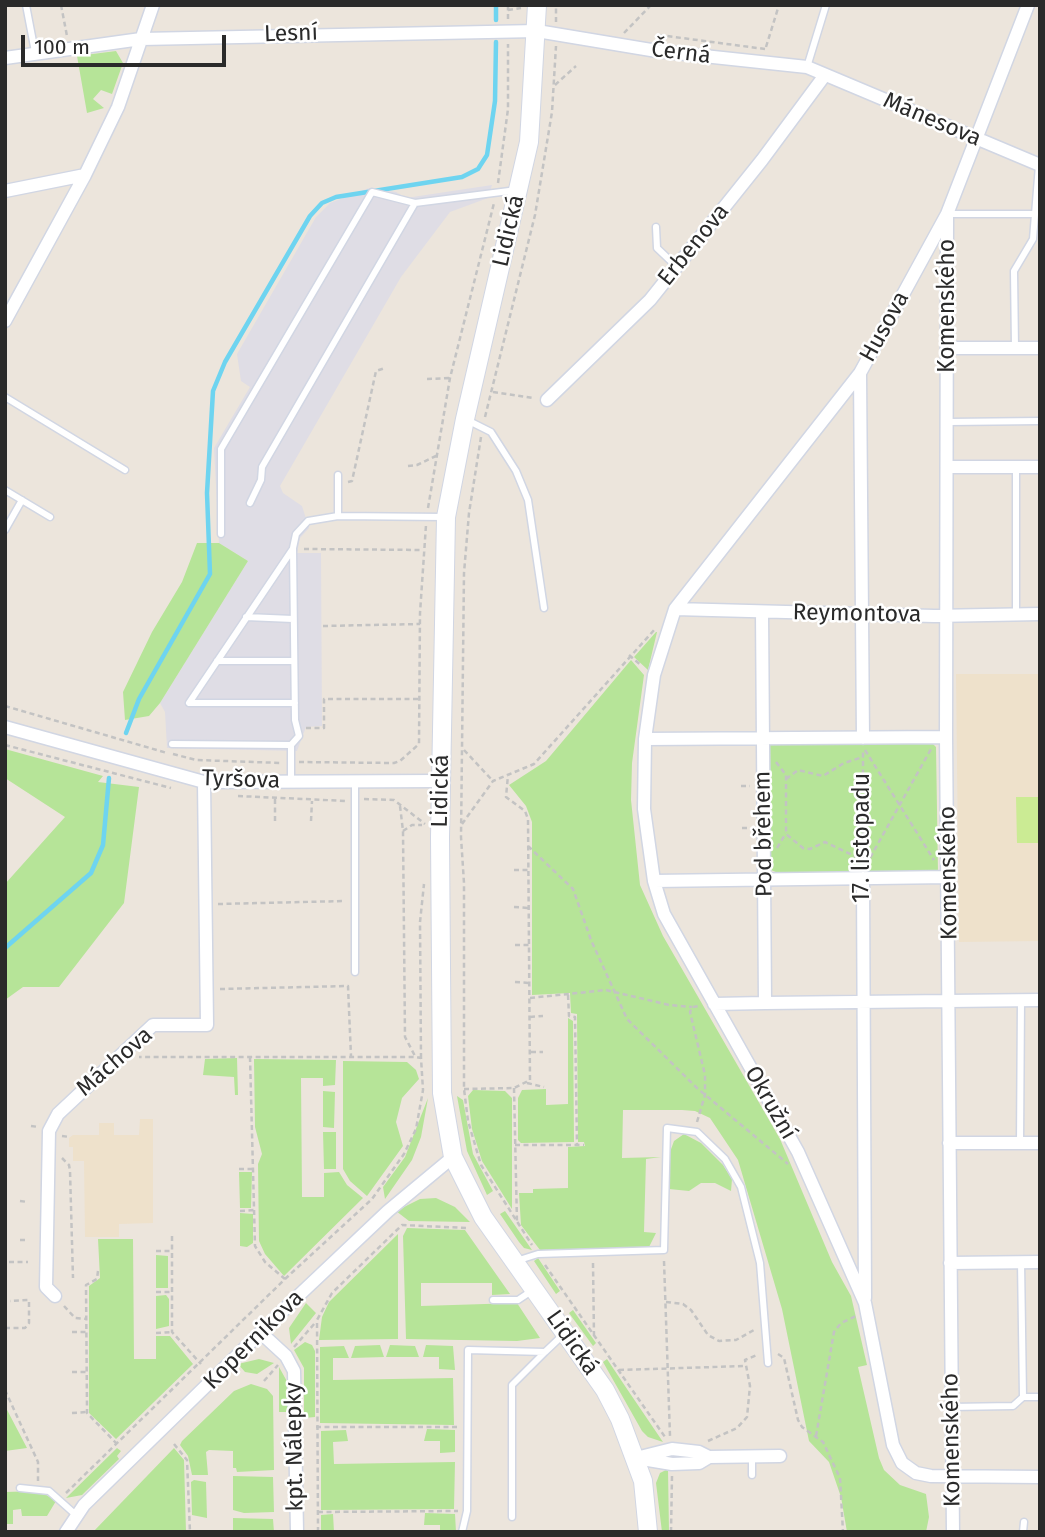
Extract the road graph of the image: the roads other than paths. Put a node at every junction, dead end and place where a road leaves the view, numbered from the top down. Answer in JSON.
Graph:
{"nodes":[{"id":1,"x":26,"y":5,"type":"edge"},
{"id":2,"x":153,"y":5,"type":"edge"},
{"id":3,"x":826,"y":5,"type":"edge"},
{"id":4,"x":1028,"y":5,"type":"edge"},
{"id":5,"x":529,"y":7,"type":"edge"},
{"id":6,"x":537,"y":30,"type":"junction"},
{"id":7,"x":141,"y":38,"type":"junction"},
{"id":8,"x":35,"y":52,"type":"junction"},
{"id":9,"x":5,"y":58,"type":"edge"},
{"id":10,"x":807,"y":67,"type":"junction"},
{"id":11,"x":825,"y":75,"type":"junction"},
{"id":12,"x":977,"y":138,"type":"junction"},
{"id":13,"x":1039,"y":165,"type":"edge"},
{"id":14,"x":85,"y":175,"type":"junction"},
{"id":15,"x":519,"y":190,"type":"junction"},
{"id":16,"x":5,"y":191,"type":"edge"},
{"id":17,"x":415,"y":203,"type":"junction"},
{"id":18,"x":947,"y":214,"type":"junction"},
{"id":19,"x":1034,"y":214,"type":"junction"},
{"id":20,"x":656,"y":227,"type":"dead end"},
{"id":21,"x":677,"y":267,"type":"junction"},
{"id":22,"x":5,"y":321,"type":"edge"},
{"id":23,"x":948,"y":348,"type":"junction"},
{"id":24,"x":1015,"y":348,"type":"junction"},
{"id":25,"x":1040,"y":348,"type":"edge"},
{"id":26,"x":860,"y":373,"type":"junction"},
{"id":27,"x":5,"y":397,"type":"edge"},
{"id":28,"x":548,"y":400,"type":"road end"},
{"id":29,"x":465,"y":419,"type":"junction"},
{"id":30,"x":1040,"y":421,"type":"edge"},
{"id":31,"x":949,"y":422,"type":"junction"},
{"id":32,"x":948,"y":467,"type":"junction"},
{"id":33,"x":1016,"y":467,"type":"junction"},
{"id":34,"x":1040,"y":467,"type":"edge"},
{"id":35,"x":125,"y":470,"type":"dead end"},
{"id":36,"x":338,"y":479,"type":"road end"},
{"id":37,"x":5,"y":490,"type":"edge"},
{"id":38,"x":22,"y":500,"type":"junction"},
{"id":39,"x":250,"y":503,"type":"dead end"},
{"id":40,"x":338,"y":516,"type":"junction"},
{"id":41,"x":50,"y":517,"type":"dead end"},
{"id":42,"x":446,"y":517,"type":"junction"},
{"id":43,"x":5,"y":530,"type":"edge"},
{"id":44,"x":221,"y":534,"type":"dead end"},
{"id":45,"x":293,"y":548,"type":"junction"},
{"id":46,"x":544,"y":608,"type":"dead end"},
{"id":47,"x":675,"y":609,"type":"junction"},
{"id":48,"x":762,"y":613,"type":"junction"},
{"id":49,"x":862,"y":614,"type":"junction"},
{"id":50,"x":1040,"y":614,"type":"edge"},
{"id":51,"x":1016,"y":615,"type":"junction"},
{"id":52,"x":947,"y":616,"type":"junction"},
{"id":53,"x":247,"y":617,"type":"junction"},
{"id":54,"x":293,"y":619,"type":"junction"},
{"id":55,"x":217,"y":661,"type":"junction"},
{"id":56,"x":294,"y":661,"type":"junction"},
{"id":57,"x":295,"y":703,"type":"junction"},
{"id":58,"x":5,"y":727,"type":"edge"},
{"id":59,"x":763,"y":738,"type":"junction"},
{"id":60,"x":645,"y":739,"type":"junction"},
{"id":61,"x":940,"y":740,"type":"junction"},
{"id":62,"x":863,"y":743,"type":"junction"},
{"id":63,"x":172,"y":744,"type":"dead end"},
{"id":64,"x":290,"y":745,"type":"junction"},
{"id":65,"x":441,"y":781,"type":"junction"},
{"id":66,"x":204,"y":782,"type":"junction"},
{"id":67,"x":290,"y":782,"type":"junction"},
{"id":68,"x":355,"y":782,"type":"junction"},
{"id":69,"x":945,"y":874,"type":"junction"},
{"id":70,"x":863,"y":875,"type":"junction"},
{"id":71,"x":764,"y":880,"type":"junction"},
{"id":72,"x":654,"y":881,"type":"junction"},
{"id":73,"x":355,"y":972,"type":"dead end"},
{"id":74,"x":1021,"y":1000,"type":"junction"},
{"id":75,"x":1040,"y":1000,"type":"edge"},
{"id":76,"x":951,"y":1001,"type":"junction"},
{"id":77,"x":865,"y":1002,"type":"junction"},
{"id":78,"x":765,"y":1003,"type":"junction"},
{"id":79,"x":714,"y":1004,"type":"junction"},
{"id":80,"x":950,"y":1143,"type":"junction"},
{"id":81,"x":1020,"y":1143,"type":"junction"},
{"id":82,"x":1040,"y":1143,"type":"edge"},
{"id":83,"x":453,"y":1157,"type":"junction"},
{"id":84,"x":515,"y":1261,"type":"junction"},
{"id":85,"x":1021,"y":1262,"type":"junction"},
{"id":86,"x":1040,"y":1262,"type":"edge"},
{"id":87,"x":950,"y":1263,"type":"junction"},
{"id":88,"x":534,"y":1289,"type":"junction"},
{"id":89,"x":55,"y":1296,"type":"road end"},
{"id":90,"x":492,"y":1300,"type":"dead end"},
{"id":91,"x":866,"y":1307,"type":"junction"},
{"id":92,"x":565,"y":1333,"type":"junction"},
{"id":93,"x":261,"y":1334,"type":"junction"},
{"id":94,"x":545,"y":1352,"type":"junction"},
{"id":95,"x":768,"y":1363,"type":"dead end"},
{"id":96,"x":1023,"y":1397,"type":"junction"},
{"id":97,"x":1040,"y":1397,"type":"edge"},
{"id":98,"x":951,"y":1407,"type":"junction"},
{"id":99,"x":780,"y":1455,"type":"dead end"},
{"id":100,"x":752,"y":1457,"type":"junction"},
{"id":101,"x":636,"y":1458,"type":"junction"},
{"id":102,"x":751,"y":1475,"type":"dead end"},
{"id":103,"x":952,"y":1477,"type":"junction"},
{"id":104,"x":1040,"y":1477,"type":"edge"},
{"id":105,"x":20,"y":1488,"type":"dead end"},
{"id":106,"x":76,"y":1515,"type":"junction"},
{"id":107,"x":512,"y":1517,"type":"dead end"},
{"id":108,"x":1024,"y":1522,"type":"dead end"},
{"id":109,"x":66,"y":1532,"type":"edge"},
{"id":110,"x":297,"y":1532,"type":"edge"},
{"id":111,"x":462,"y":1532,"type":"edge"},
{"id":112,"x":648,"y":1532,"type":"edge"},
{"id":113,"x":953,"y":1532,"type":"edge"},
{"id":114,"x":1023,"y":1532,"type":"edge"}],
"edges":[{"from":1,"to":8,"type":"lane"},
{"from":2,"to":7,"type":"street"},
{"from":3,"to":10,"type":"lane"},
{"from":4,"to":12,"type":"street","name":"Husova"},
{"from":5,"to":6,"type":"street","name":"Lidická"},
{"from":6,"to":7,"type":"street","name":"Lesní"},
{"from":6,"to":10,"type":"street","name":"Černá"},
{"from":6,"to":15,"type":"street","name":"Lidická"},
{"from":7,"to":8,"type":"street","name":"Lesní"},
{"from":7,"to":14,"type":"street"},
{"from":8,"to":9,"type":"street","name":"Lesní"},
{"from":10,"to":11,"type":"street","name":"Černá"},
{"from":11,"to":12,"type":"street","name":"Mánesova"},
{"from":11,"to":21,"type":"street","name":"Erbenova"},
{"from":12,"to":13,"type":"street","name":"Mánesova"},
{"from":12,"to":18,"type":"street","name":"Husova"},
{"from":13,"to":19,"type":"lane"},
{"from":14,"to":16,"type":"street"},
{"from":14,"to":22,"type":"street"},
{"from":15,"to":17,"type":"lane"},
{"from":15,"to":29,"type":"street","name":"Lidická"},
{"from":17,"to":39,"type":"lane"},
{"from":17,"to":44,"type":"lane"},
{"from":18,"to":19,"type":"lane"},
{"from":18,"to":23,"type":"street","name":"Komenského"},
{"from":18,"to":26,"type":"street","name":"Husova"},
{"from":19,"to":24,"type":"lane"},
{"from":20,"to":21,"type":"lane"},
{"from":21,"to":28,"type":"street","name":"Erbenova"},
{"from":23,"to":24,"type":"street"},
{"from":23,"to":31,"type":"street","name":"Komenského"},
{"from":24,"to":25,"type":"street"},
{"from":26,"to":47,"type":"street","name":"Husova"},
{"from":26,"to":49,"type":"street"},
{"from":27,"to":35,"type":"lane"},
{"from":29,"to":42,"type":"street","name":"Lidická"},
{"from":29,"to":46,"type":"lane"},
{"from":30,"to":31,"type":"lane"},
{"from":31,"to":32,"type":"street","name":"Komenského"},
{"from":32,"to":33,"type":"street"},
{"from":32,"to":52,"type":"street","name":"Komenského"},
{"from":33,"to":34,"type":"street"},
{"from":33,"to":51,"type":"lane"},
{"from":36,"to":40,"type":"lane"},
{"from":37,"to":38,"type":"lane"},
{"from":38,"to":41,"type":"lane"},
{"from":38,"to":43,"type":"lane"},
{"from":40,"to":42,"type":"lane"},
{"from":40,"to":45,"type":"lane"},
{"from":42,"to":65,"type":"street","name":"Lidická"},
{"from":45,"to":53,"type":"lane"},
{"from":45,"to":54,"type":"lane"},
{"from":47,"to":48,"type":"street","name":"Reymontova"},
{"from":47,"to":60,"type":"street","name":"Okružní"},
{"from":48,"to":49,"type":"street","name":"Reymontova"},
{"from":48,"to":59,"type":"street","name":"Pod břehem"},
{"from":49,"to":52,"type":"street","name":"Reymontova"},
{"from":49,"to":62,"type":"street"},
{"from":50,"to":51,"type":"street","name":"Reymontova"},
{"from":51,"to":52,"type":"street","name":"Reymontova"},
{"from":52,"to":61,"type":"street","name":"Komenského"},
{"from":53,"to":54,"type":"lane"},
{"from":53,"to":55,"type":"lane"},
{"from":54,"to":56,"type":"lane"},
{"from":55,"to":56,"type":"lane"},
{"from":55,"to":57,"type":"lane"},
{"from":56,"to":57,"type":"lane"},
{"from":57,"to":64,"type":"lane"},
{"from":58,"to":66,"type":"street","name":"Tyršova"},
{"from":59,"to":60,"type":"street"},
{"from":59,"to":62,"type":"street"},
{"from":59,"to":71,"type":"street","name":"Pod břehem"},
{"from":60,"to":72,"type":"street","name":"Okružní"},
{"from":61,"to":62,"type":"street"},
{"from":61,"to":69,"type":"street","name":"Komenského"},
{"from":63,"to":64,"type":"lane"},
{"from":64,"to":67,"type":"lane"},
{"from":65,"to":68,"type":"street","name":"Tyršova"},
{"from":65,"to":83,"type":"street","name":"Lidická"},
{"from":66,"to":67,"type":"street","name":"Tyršova"},
{"from":66,"to":89,"type":"street","name":"Máchova"},
{"from":67,"to":68,"type":"street","name":"Tyršova"},
{"from":68,"to":73,"type":"lane"},
{"from":69,"to":70,"type":"street"},
{"from":69,"to":76,"type":"street","name":"Komenského"},
{"from":70,"to":71,"type":"street"},
{"from":70,"to":77,"type":"street","name":"17. listopadu"},
{"from":71,"to":72,"type":"street"},
{"from":71,"to":78,"type":"street","name":"Pod břehem"},
{"from":72,"to":79,"type":"street","name":"Okružní"},
{"from":74,"to":75,"type":"street"},
{"from":74,"to":76,"type":"street"},
{"from":74,"to":81,"type":"lane"},
{"from":76,"to":77,"type":"street"},
{"from":76,"to":80,"type":"street","name":"Komenského"},
{"from":77,"to":78,"type":"street"},
{"from":77,"to":91,"type":"street","name":"17. listopadu"},
{"from":78,"to":79,"type":"street"},
{"from":79,"to":91,"type":"street","name":"Okružní"},
{"from":80,"to":81,"type":"street"},
{"from":80,"to":87,"type":"street","name":"Komenského"},
{"from":81,"to":82,"type":"street"},
{"from":83,"to":84,"type":"street","name":"Lidická"},
{"from":83,"to":93,"type":"street","name":"Kopernikova"},
{"from":84,"to":88,"type":"street","name":"Lidická"},
{"from":84,"to":95,"type":"lane"},
{"from":85,"to":86,"type":"street"},
{"from":85,"to":87,"type":"street"},
{"from":85,"to":96,"type":"lane"},
{"from":87,"to":98,"type":"street","name":"Komenského"},
{"from":88,"to":90,"type":"lane"},
{"from":88,"to":92,"type":"street","name":"Lidická"},
{"from":91,"to":103,"type":"street","name":"Okružní"},
{"from":92,"to":94,"type":"lane"},
{"from":92,"to":101,"type":"street","name":"Lidická"},
{"from":93,"to":106,"type":"street","name":"Kopernikova"},
{"from":93,"to":110,"type":"street","name":"kpt. Nálepky"},
{"from":94,"to":107,"type":"lane"},
{"from":94,"to":111,"type":"lane"},
{"from":96,"to":97,"type":"lane"},
{"from":96,"to":98,"type":"lane"},
{"from":98,"to":103,"type":"street","name":"Komenského"},
{"from":99,"to":100,"type":"street"},
{"from":100,"to":101,"type":"street"},
{"from":100,"to":102,"type":"lane"},
{"from":101,"to":112,"type":"street","name":"Lidická"},
{"from":103,"to":104,"type":"street","name":"Okružní"},
{"from":103,"to":113,"type":"street","name":"Komenského"},
{"from":105,"to":106,"type":"lane"},
{"from":106,"to":109,"type":"street","name":"Kopernikova"},
{"from":108,"to":114,"type":"lane"}]}
